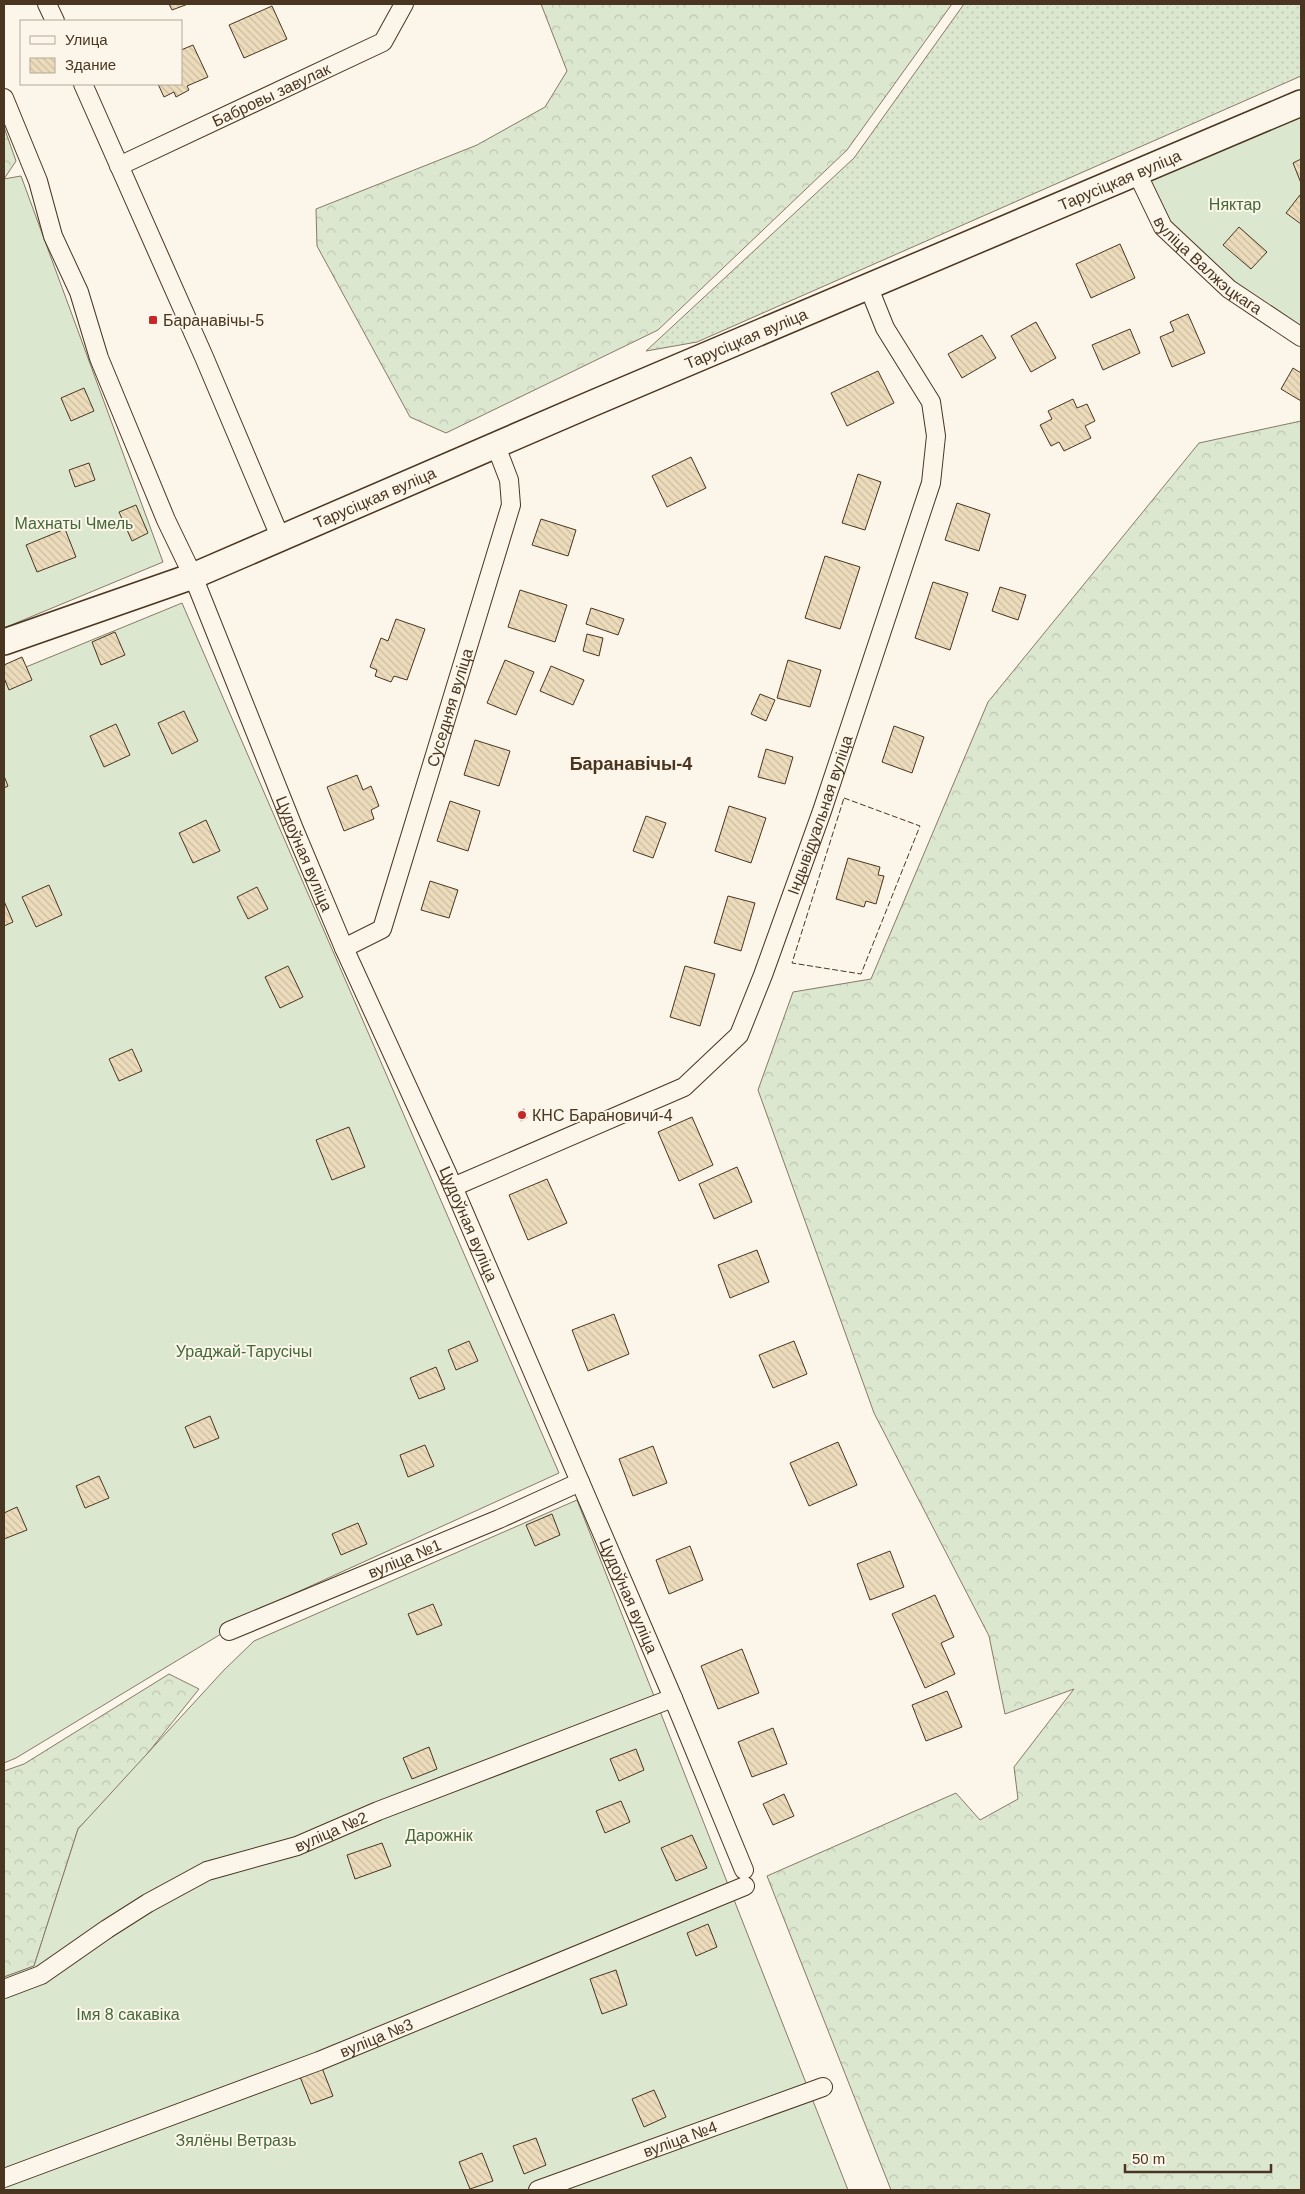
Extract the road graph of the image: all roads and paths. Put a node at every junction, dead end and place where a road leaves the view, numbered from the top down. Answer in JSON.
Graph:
{"nodes":[{"id":1,"x":48,"y":4,"type":"edge"},
{"id":2,"x":404,"y":4,"type":"edge"},
{"id":3,"x":55,"y":20,"type":"edge"},
{"id":4,"x":83,"y":85,"type":"edge"},
{"id":5,"x":4,"y":98,"type":"edge"},
{"id":6,"x":1301,"y":103,"type":"edge"},
{"id":7,"x":119,"y":166,"type":"junction"},
{"id":8,"x":1137,"y":173,"type":"junction"},
{"id":9,"x":869,"y":288,"type":"junction"},
{"id":10,"x":1301,"y":337,"type":"edge"},
{"id":11,"x":496,"y":446,"type":"junction"},
{"id":12,"x":281,"y":539,"type":"junction"},
{"id":13,"x":193,"y":576,"type":"junction"},
{"id":14,"x":4,"y":642,"type":"edge"},
{"id":15,"x":344,"y":948,"type":"junction"},
{"id":16,"x":453,"y":1187,"type":"junction"},
{"id":17,"x":580,"y":1482,"type":"junction"},
{"id":18,"x":229,"y":1631,"type":"dead end"},
{"id":19,"x":672,"y":1698,"type":"junction"},
{"id":20,"x":744,"y":1878,"type":"joint"},
{"id":21,"x":4,"y":1989,"type":"edge"},
{"id":22,"x":823,"y":2087,"type":"dead end"},
{"id":23,"x":4,"y":2178,"type":"edge"},
{"id":24,"x":538,"y":2190,"type":"edge"}],
"edges":[{"from":1,"to":3,"type":"street"},
{"from":2,"to":7,"type":"street","name":"Бабровы завулак"},
{"from":4,"to":7,"type":"street"},
{"from":5,"to":13,"type":"street","name":"Цудоўная вуліца"},
{"from":6,"to":8,"type":"street","name":"Тарусіцкая вуліца"},
{"from":7,"to":12,"type":"street"},
{"from":8,"to":9,"type":"street","name":"Тарусіцкая вуліца"},
{"from":8,"to":10,"type":"street","name":"вуліца Валжэцкага"},
{"from":9,"to":11,"type":"street","name":"Тарусіцкая вуліца"},
{"from":9,"to":16,"type":"street","name":"Індывідуальная вуліца"},
{"from":11,"to":12,"type":"street","name":"Тарусіцкая вуліца"},
{"from":11,"to":15,"type":"street","name":"Суседняя вуліца"},
{"from":12,"to":13,"type":"street","name":"Тарусіцкая вуліца"},
{"from":13,"to":14,"type":"street","name":"Тарусіцкая вуліца"},
{"from":13,"to":15,"type":"street","name":"Цудоўная вуліца"},
{"from":15,"to":16,"type":"street","name":"Цудоўная вуліца"},
{"from":16,"to":17,"type":"street","name":"Цудоўная вуліца"},
{"from":17,"to":18,"type":"street","name":"вуліца №1"},
{"from":17,"to":19,"type":"street","name":"Цудоўная вуліца"},
{"from":19,"to":20,"type":"street","name":"Цудоўная вуліца"},
{"from":19,"to":21,"type":"street","name":"вуліца №2"},
{"from":20,"to":23,"type":"street","name":"вуліца №3"},
{"from":22,"to":24,"type":"street","name":"вуліца №4"}]}
